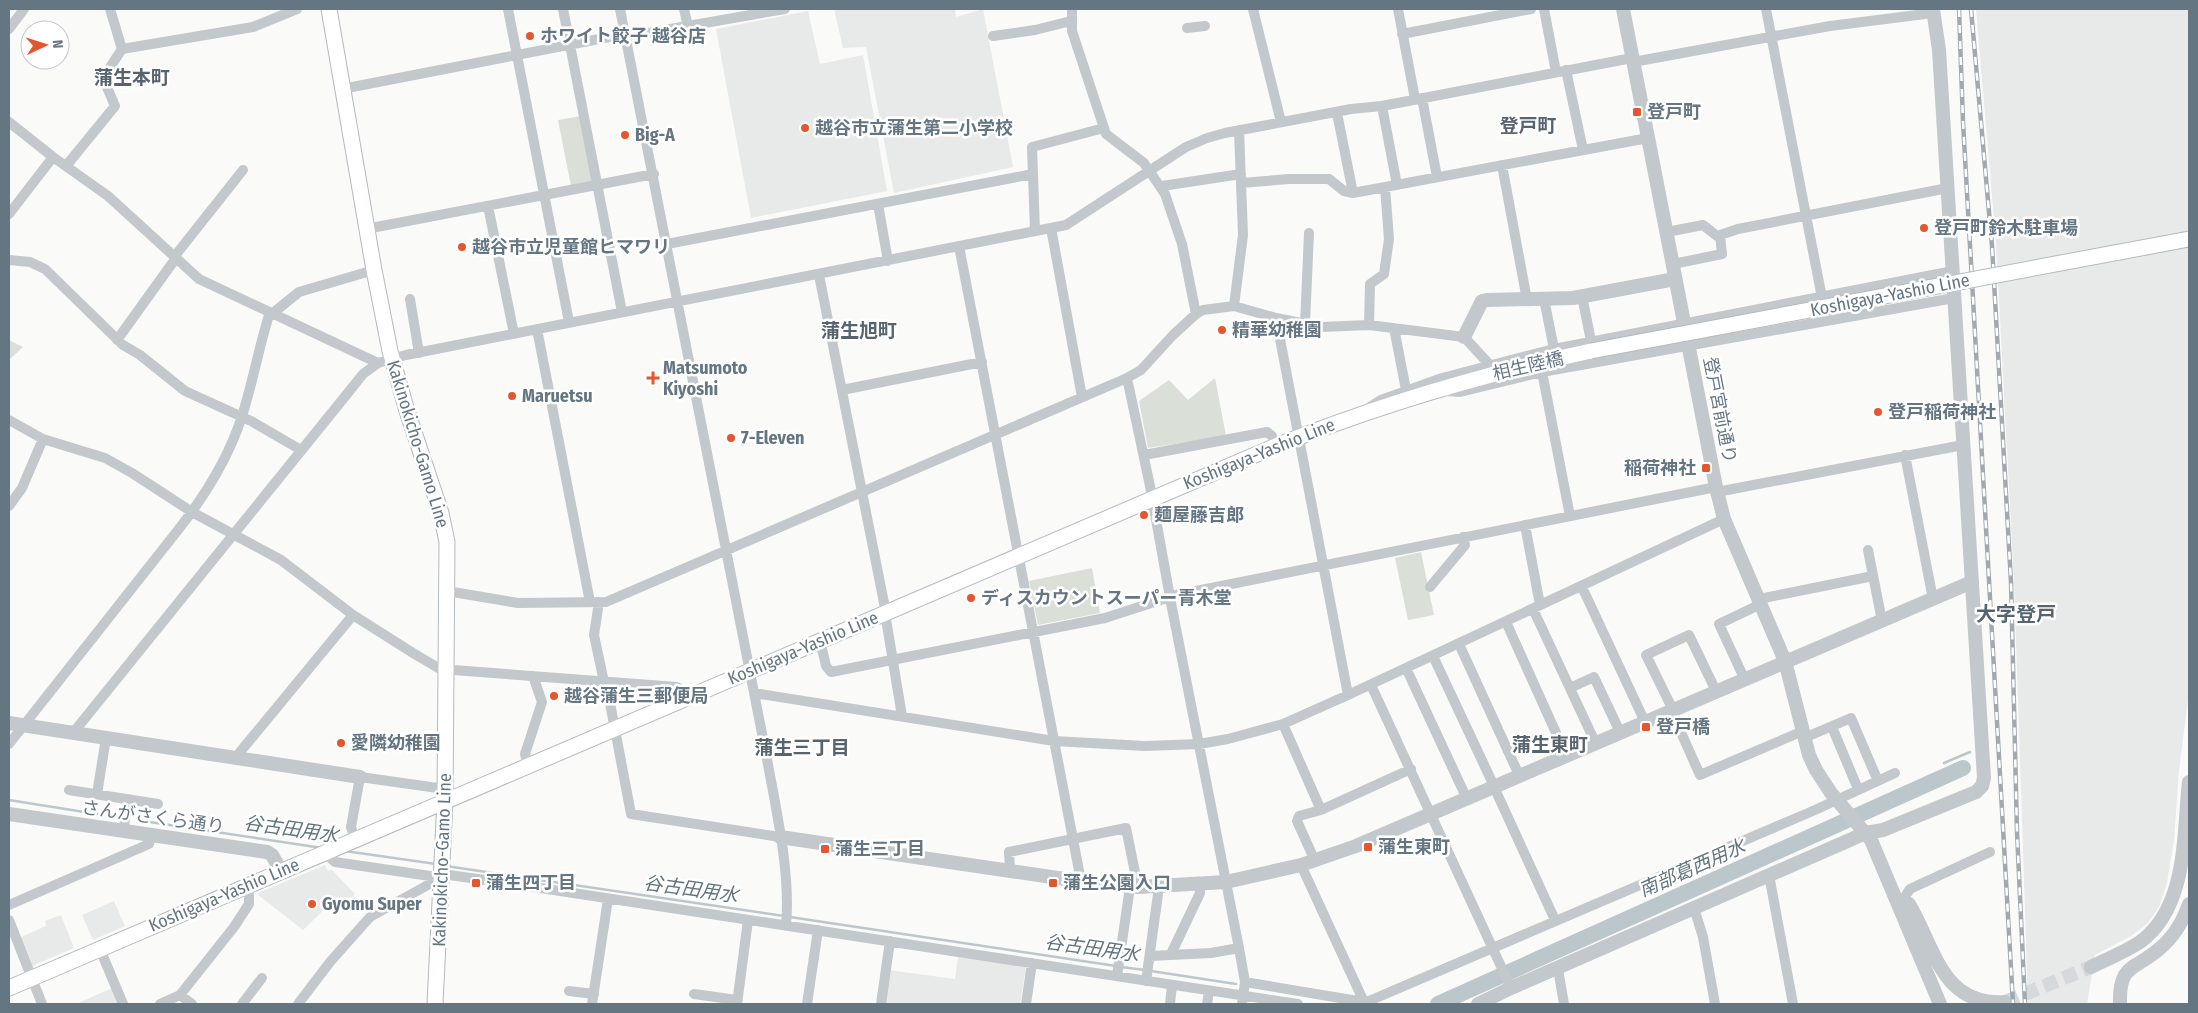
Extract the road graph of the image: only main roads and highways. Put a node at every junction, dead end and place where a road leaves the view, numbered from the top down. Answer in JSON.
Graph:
{"nodes":[{"id":1,"x":329,"y":9,"type":"edge"},
{"id":2,"x":2189,"y":239,"type":"edge"},
{"id":3,"x":1591,"y":346,"type":"joint"},
{"id":4,"x":1466,"y":381,"type":"joint"},
{"id":5,"x":445,"y":795,"type":"junction"},
{"id":6,"x":9,"y":988,"type":"edge"},
{"id":7,"x":435,"y":1004,"type":"edge"}],
"edges":[{"from":1,"to":5,"type":"main road","name":"Kakinokicho-Gamo Line"},
{"from":2,"to":3,"type":"main road","name":"Koshigaya-Yashio Line","bridge":true},
{"from":3,"to":4,"type":"main road","name":"相生陸橋"},
{"from":4,"to":5,"type":"main road","name":"Koshigaya-Yashio Line"},
{"from":5,"to":6,"type":"main road","name":"Koshigaya-Yashio Line"},
{"from":5,"to":7,"type":"main road","name":"Kakinokicho-Gamo Line"}]}
